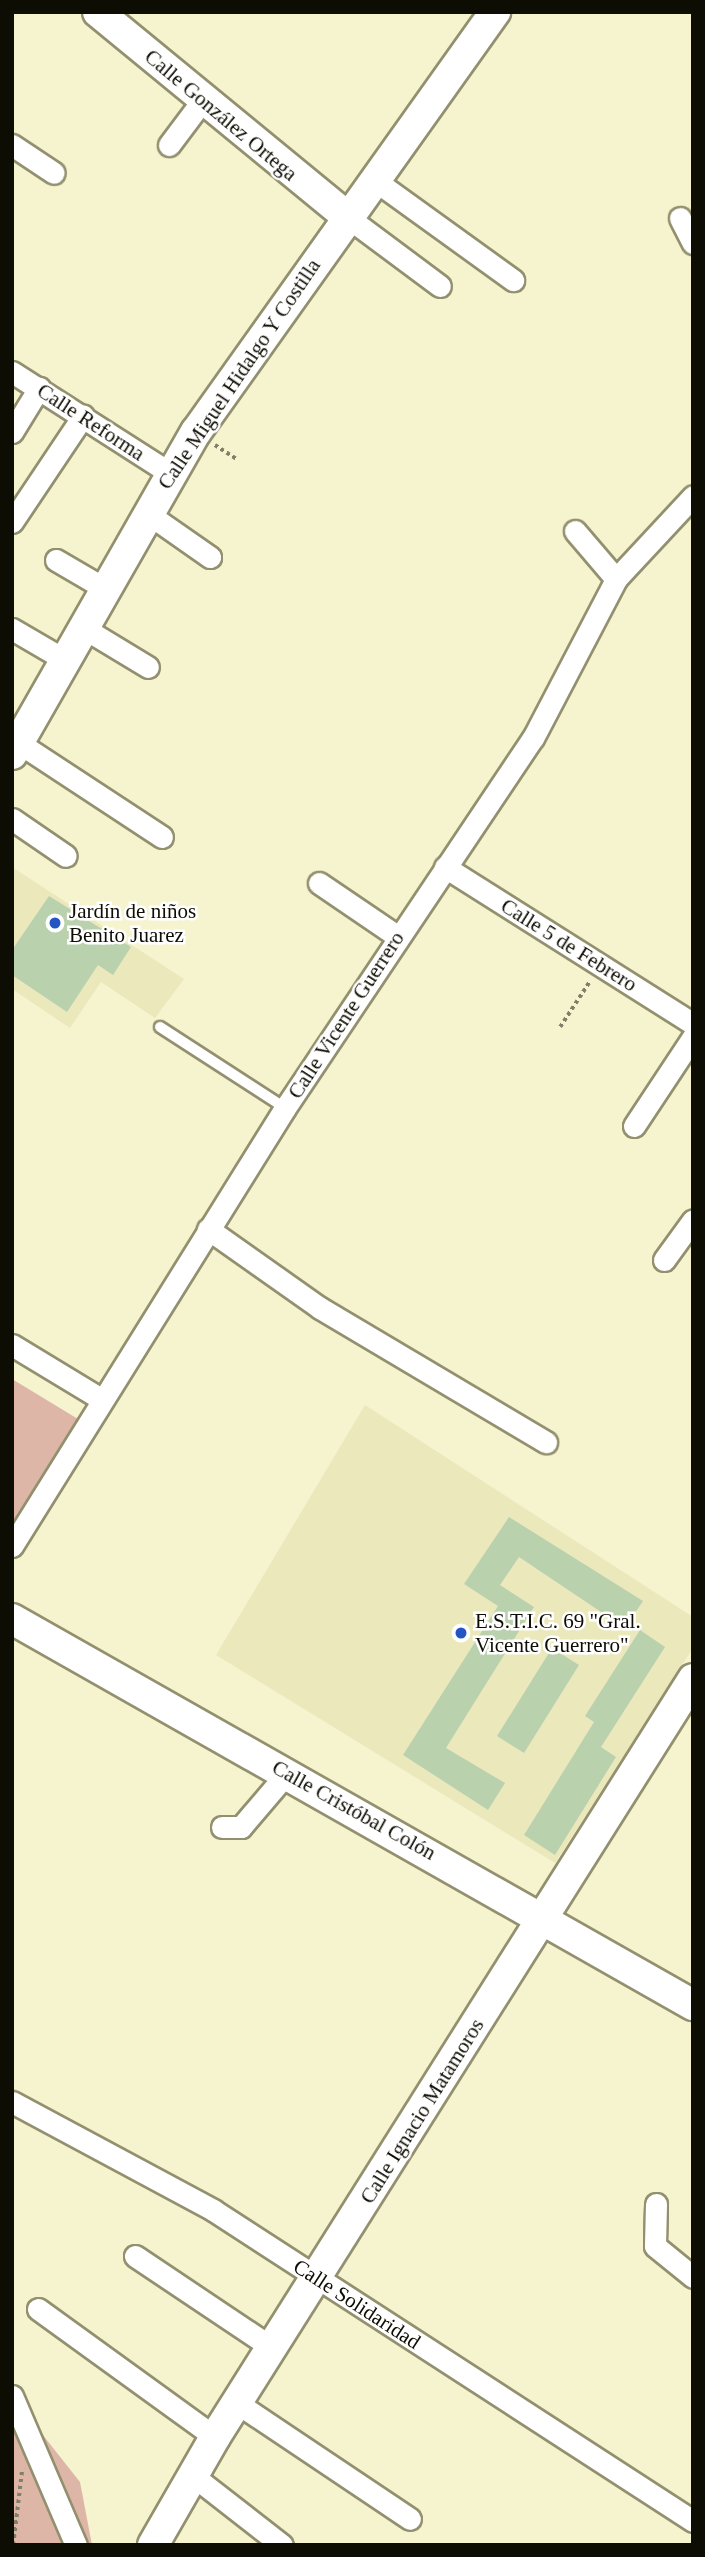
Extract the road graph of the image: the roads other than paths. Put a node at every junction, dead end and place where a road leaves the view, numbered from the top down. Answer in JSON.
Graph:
{"nodes":[{"id":1,"x":99,"y":12,"type":"edge"},
{"id":2,"x":495,"y":12,"type":"edge"},
{"id":3,"x":202,"y":101,"type":"junction"},
{"id":4,"x":12,"y":145,"type":"edge"},
{"id":5,"x":169,"y":145,"type":"dead end"},
{"id":6,"x":54,"y":173,"type":"dead end"},
{"id":7,"x":373,"y":179,"type":"junction"},
{"id":8,"x":346,"y":216,"type":"junction"},
{"id":9,"x":680,"y":218,"type":"dead end"},
{"id":10,"x":693,"y":243,"type":"edge"},
{"id":11,"x":513,"y":280,"type":"dead end"},
{"id":12,"x":440,"y":286,"type":"dead end"},
{"id":13,"x":12,"y":372,"type":"edge"},
{"id":14,"x":39,"y":388,"type":"junction"},
{"id":15,"x":83,"y":416,"type":"junction"},
{"id":16,"x":12,"y":432,"type":"edge"},
{"id":17,"x":170,"y":473,"type":"junction"},
{"id":18,"x":693,"y":496,"type":"edge"},
{"id":19,"x":147,"y":513,"type":"junction"},
{"id":20,"x":12,"y":522,"type":"edge"},
{"id":21,"x":575,"y":531,"type":"dead end"},
{"id":22,"x":210,"y":557,"type":"dead end"},
{"id":23,"x":56,"y":560,"type":"dead end"},
{"id":24,"x":616,"y":579,"type":"junction"},
{"id":25,"x":104,"y":588,"type":"junction"},
{"id":26,"x":82,"y":627,"type":"junction"},
{"id":27,"x":12,"y":629,"type":"edge"},
{"id":28,"x":65,"y":660,"type":"junction"},
{"id":29,"x":148,"y":667,"type":"dead end"},
{"id":30,"x":15,"y":749,"type":"edge"},
{"id":31,"x":12,"y":819,"type":"edge"},
{"id":32,"x":162,"y":837,"type":"dead end"},
{"id":33,"x":66,"y":856,"type":"dead end"},
{"id":34,"x":445,"y":867,"type":"junction"},
{"id":35,"x":318,"y":883,"type":"dead end"},
{"id":36,"x":397,"y":936,"type":"junction"},
{"id":37,"x":693,"y":1024,"type":"edge"},
{"id":38,"x":160,"y":1027,"type":"dead end"},
{"id":39,"x":693,"y":1037,"type":"edge"},
{"id":40,"x":285,"y":1108,"type":"junction"},
{"id":41,"x":634,"y":1126,"type":"dead end"},
{"id":42,"x":693,"y":1220,"type":"edge"},
{"id":43,"x":208,"y":1229,"type":"junction"},
{"id":44,"x":664,"y":1260,"type":"dead end"},
{"id":45,"x":12,"y":1345,"type":"edge"},
{"id":46,"x":101,"y":1399,"type":"junction"},
{"id":47,"x":546,"y":1442,"type":"dead end"},
{"id":48,"x":12,"y":1546,"type":"edge"},
{"id":49,"x":12,"y":1619,"type":"edge"},
{"id":50,"x":693,"y":1679,"type":"edge"},
{"id":51,"x":287,"y":1773,"type":"junction"},
{"id":52,"x":222,"y":1827,"type":"dead end"},
{"id":53,"x":543,"y":1916,"type":"junction"},
{"id":54,"x":693,"y":2005,"type":"edge"},
{"id":55,"x":12,"y":2102,"type":"edge"},
{"id":56,"x":656,"y":2204,"type":"dead end"},
{"id":57,"x":135,"y":2256,"type":"dead end"},
{"id":58,"x":693,"y":2277,"type":"edge"},
{"id":59,"x":318,"y":2279,"type":"junction"},
{"id":60,"x":38,"y":2309,"type":"dead end"},
{"id":61,"x":274,"y":2349,"type":"junction"},
{"id":62,"x":12,"y":2396,"type":"edge"},
{"id":63,"x":237,"y":2403,"type":"junction"},
{"id":64,"x":215,"y":2437,"type":"junction"},
{"id":65,"x":192,"y":2475,"type":"junction"},
{"id":66,"x":410,"y":2519,"type":"dead end"},
{"id":67,"x":693,"y":2521,"type":"edge"},
{"id":68,"x":76,"y":2545,"type":"edge"},
{"id":69,"x":153,"y":2545,"type":"edge"},
{"id":70,"x":282,"y":2545,"type":"edge"}],
"edges":[{"from":1,"to":3,"type":"main road","name":"Calle González Ortega"},
{"from":2,"to":7,"type":"main road","name":"Calle Miguel Hidalgo Y Costilla"},
{"from":3,"to":5,"type":"street"},
{"from":3,"to":8,"type":"main road","name":"Calle González Ortega"},
{"from":4,"to":6,"type":"street"},
{"from":7,"to":8,"type":"main road","name":"Calle Miguel Hidalgo Y Costilla"},
{"from":7,"to":11,"type":"street"},
{"from":8,"to":12,"type":"street"},
{"from":8,"to":17,"type":"main road","name":"Calle Miguel Hidalgo Y Costilla"},
{"from":9,"to":10,"type":"street"},
{"from":13,"to":14,"type":"street","name":"Calle Reforma"},
{"from":14,"to":15,"type":"street","name":"Calle Reforma"},
{"from":14,"to":16,"type":"street"},
{"from":15,"to":17,"type":"street","name":"Calle Reforma"},
{"from":15,"to":20,"type":"street"},
{"from":17,"to":19,"type":"main road","name":"Calle Miguel Hidalgo Y Costilla"},
{"from":18,"to":24,"type":"street","name":"Calle Vicente Guerrero"},
{"from":19,"to":22,"type":"street"},
{"from":19,"to":25,"type":"main road","name":"Calle Miguel Hidalgo Y Costilla"},
{"from":21,"to":24,"type":"street"},
{"from":23,"to":25,"type":"street"},
{"from":24,"to":34,"type":"street","name":"Calle Vicente Guerrero"},
{"from":25,"to":26,"type":"main road","name":"Calle Miguel Hidalgo Y Costilla"},
{"from":26,"to":28,"type":"main road","name":"Calle Miguel Hidalgo Y Costilla"},
{"from":26,"to":29,"type":"street"},
{"from":27,"to":28,"type":"street"},
{"from":28,"to":30,"type":"main road","name":"Calle Miguel Hidalgo Y Costilla"},
{"from":30,"to":32,"type":"street"},
{"from":31,"to":33,"type":"street"},
{"from":34,"to":36,"type":"street","name":"Calle Vicente Guerrero"},
{"from":34,"to":37,"type":"street","name":"Calle 5 de Febrero"},
{"from":35,"to":36,"type":"street"},
{"from":36,"to":40,"type":"street","name":"Calle Vicente Guerrero"},
{"from":38,"to":40,"type":"lane"},
{"from":39,"to":41,"type":"street"},
{"from":40,"to":43,"type":"street","name":"Calle Vicente Guerrero"},
{"from":42,"to":44,"type":"street"},
{"from":43,"to":46,"type":"street","name":"Calle Vicente Guerrero"},
{"from":43,"to":47,"type":"street"},
{"from":45,"to":46,"type":"street"},
{"from":46,"to":48,"type":"street","name":"Calle Vicente Guerrero"},
{"from":49,"to":51,"type":"main road","name":"Calle Cristóbal Colón"},
{"from":50,"to":53,"type":"main road","name":"Calle Ignacio Matamoros"},
{"from":51,"to":52,"type":"street"},
{"from":51,"to":53,"type":"main road","name":"Calle Cristóbal Colón"},
{"from":53,"to":54,"type":"main road","name":"Calle Cristóbal Colón"},
{"from":53,"to":59,"type":"main road","name":"Calle Ignacio Matamoros"},
{"from":55,"to":59,"type":"street","name":"Calle Solidaridad"},
{"from":56,"to":58,"type":"street"},
{"from":57,"to":61,"type":"street"},
{"from":59,"to":61,"type":"main road","name":"Calle Ignacio Matamoros"},
{"from":59,"to":67,"type":"street","name":"Calle Solidaridad"},
{"from":60,"to":64,"type":"street"},
{"from":61,"to":63,"type":"main road","name":"Calle Ignacio Matamoros"},
{"from":62,"to":68,"type":"street"},
{"from":63,"to":64,"type":"main road","name":"Calle Ignacio Matamoros"},
{"from":63,"to":66,"type":"street"},
{"from":64,"to":65,"type":"main road","name":"Calle Ignacio Matamoros"},
{"from":65,"to":69,"type":"main road","name":"Calle Ignacio Matamoros"},
{"from":65,"to":70,"type":"street"}]}
